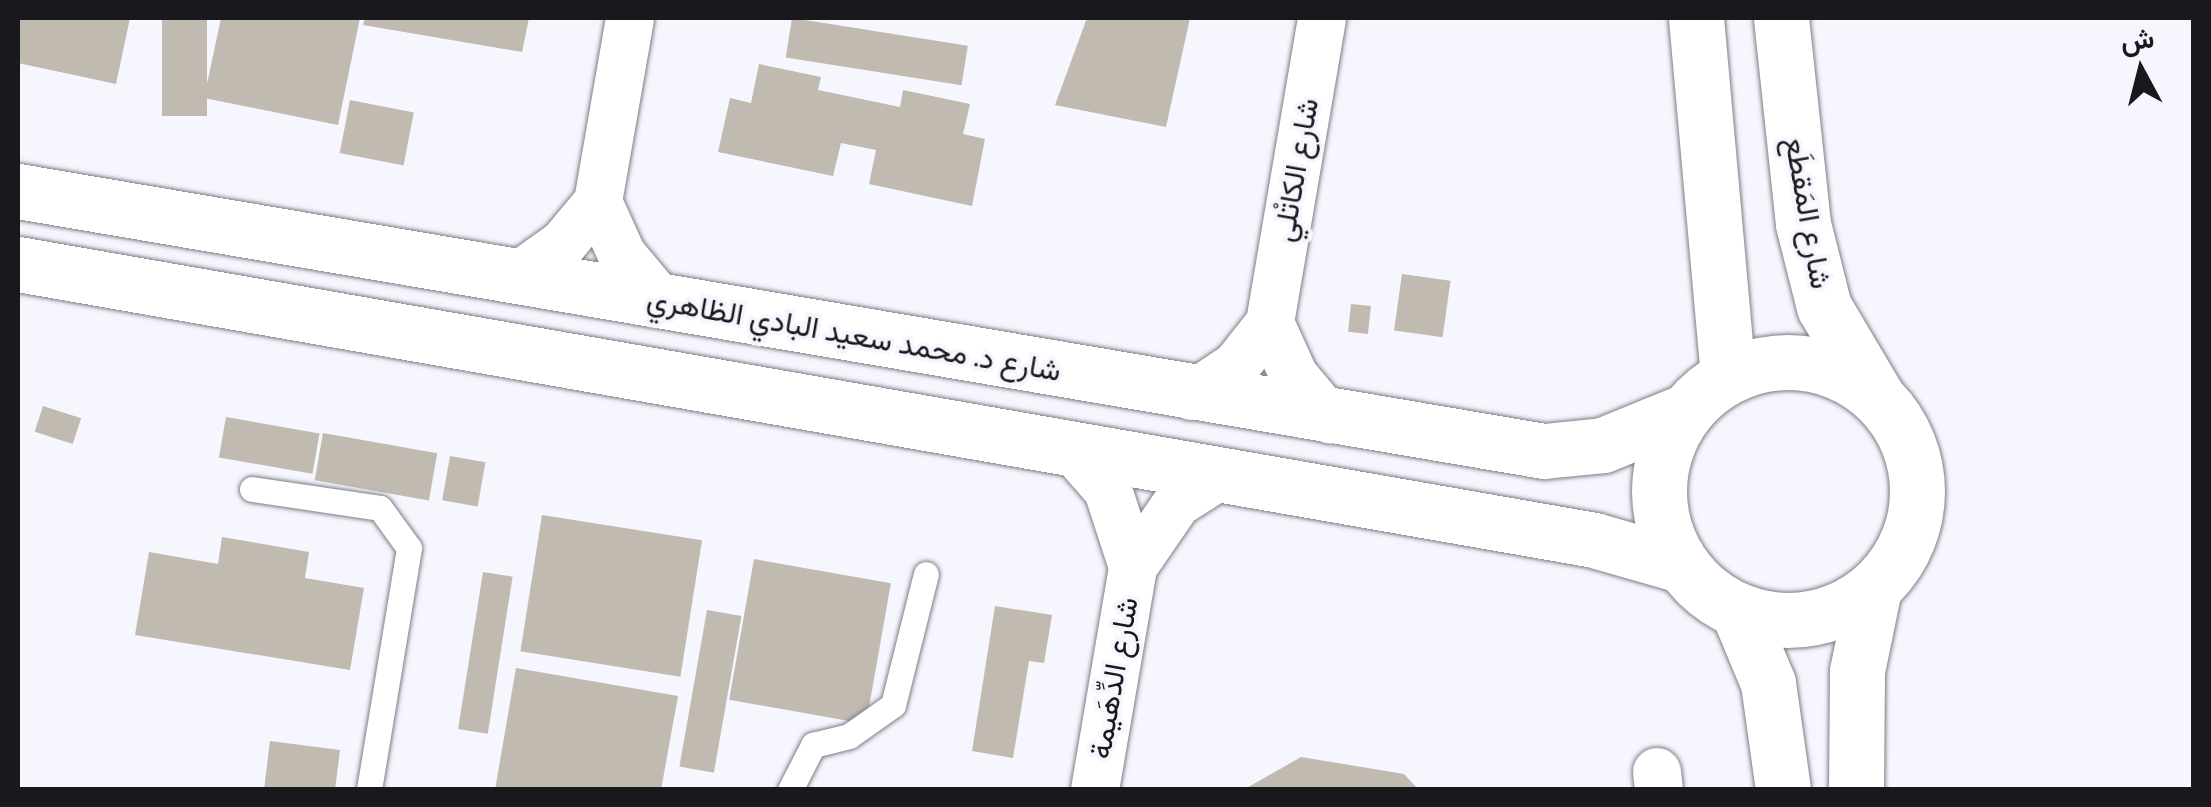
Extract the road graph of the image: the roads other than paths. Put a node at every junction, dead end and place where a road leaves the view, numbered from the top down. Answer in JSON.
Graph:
{"nodes":[{"id":1,"x":630,"y":18,"type":"edge"},
{"id":2,"x":1322,"y":18,"type":"edge"},
{"id":3,"x":1696,"y":18,"type":"edge"},
{"id":4,"x":1781,"y":18,"type":"edge"},
{"id":5,"x":18,"y":191,"type":"edge"},
{"id":6,"x":598,"y":202,"type":"junction"},
{"id":7,"x":18,"y":264,"type":"edge"},
{"id":8,"x":461,"y":266,"type":"junction"},
{"id":9,"x":518,"y":276,"type":"junction"},
{"id":10,"x":658,"y":299,"type":"junction"},
{"id":11,"x":1270,"y":324,"type":"junction"},
{"id":12,"x":445,"y":337,"type":"junction"},
{"id":13,"x":1728,"y":376,"type":"junction"},
{"id":14,"x":1876,"y":394,"type":"junction"},
{"id":15,"x":1190,"y":396,"type":"junction"},
{"id":16,"x":1686,"y":411,"type":"junction"},
{"id":17,"x":1331,"y":420,"type":"junction"},
{"id":18,"x":1072,"y":449,"type":"junction"},
{"id":19,"x":1221,"y":475,"type":"junction"},
{"id":20,"x":252,"y":490,"type":"dead end"},
{"id":21,"x":1681,"y":565,"type":"junction"},
{"id":22,"x":1133,"y":567,"type":"junction"},
{"id":23,"x":926,"y":574,"type":"dead end"},
{"id":24,"x":1874,"y":588,"type":"junction"},
{"id":25,"x":1738,"y":610,"type":"junction"},
{"id":26,"x":369,"y":790,"type":"edge"},
{"id":27,"x":790,"y":790,"type":"edge"},
{"id":28,"x":1095,"y":790,"type":"edge"},
{"id":29,"x":1783,"y":790,"type":"edge"},
{"id":30,"x":1856,"y":790,"type":"edge"}],
"edges":[{"from":1,"to":6,"type":"street"},
{"from":2,"to":11,"type":"street","name":"شارع الكاتْلي"},
{"from":3,"to":13,"type":"street"},
{"from":4,"to":14,"type":"street","name":"شارع المَقطَع"},
{"from":5,"to":8,"type":"street","name":"شارع د. محمد سعيد البادي الظاهري"},
{"from":6,"to":9,"type":"street"},
{"from":6,"to":10,"type":"street"},
{"from":7,"to":12,"type":"street"},
{"from":8,"to":9,"type":"street","name":"شارع د. محمد سعيد البادي الظاهري"},
{"from":8,"to":12,"type":"street"},
{"from":9,"to":10,"type":"street","name":"شارع د. محمد سعيد البادي الظاهري"},
{"from":10,"to":15,"type":"street","name":"شارع د. محمد سعيد البادي الظاهري"},
{"from":11,"to":15,"type":"street","name":"شارع الكاتْلي"},
{"from":11,"to":17,"type":"street"},
{"from":12,"to":18,"type":"street"},
{"from":13,"to":14,"type":"street"},
{"from":13,"to":16,"type":"street"},
{"from":14,"to":24,"type":"street"},
{"from":15,"to":17,"type":"street","name":"شارع د. محمد سعيد البادي الظاهري"},
{"from":16,"to":17,"type":"street","name":"شارع د. محمد سعيد البادي الظاهري"},
{"from":16,"to":21,"type":"street"},
{"from":18,"to":19,"type":"street"},
{"from":18,"to":22,"type":"street","name":"شارع الدِّهَيمة"},
{"from":19,"to":21,"type":"street"},
{"from":19,"to":22,"type":"street","name":"شارع الدِّهَيمة"},
{"from":20,"to":26,"type":"lane"},
{"from":21,"to":25,"type":"street"},
{"from":22,"to":28,"type":"street","name":"شارع الدِّهَيمة"},
{"from":23,"to":27,"type":"lane"},
{"from":24,"to":25,"type":"street"},
{"from":24,"to":30,"type":"street"},
{"from":25,"to":29,"type":"street"}]}
